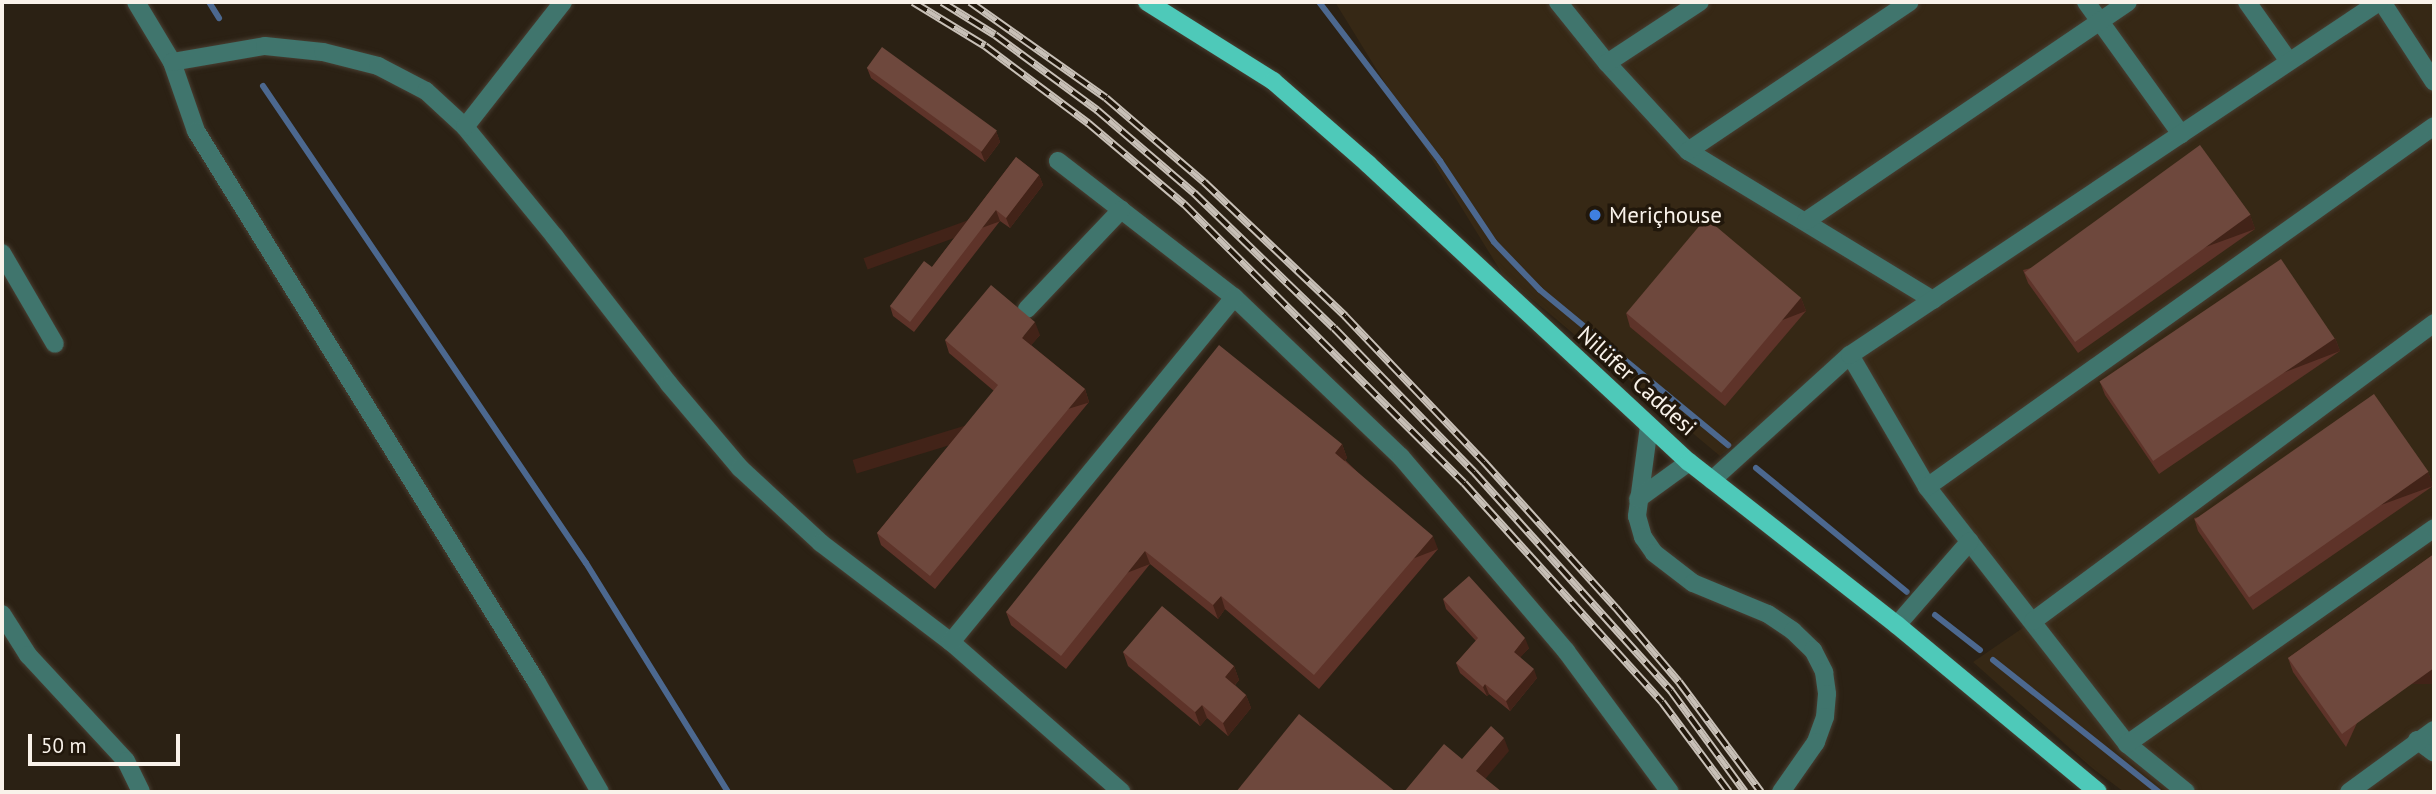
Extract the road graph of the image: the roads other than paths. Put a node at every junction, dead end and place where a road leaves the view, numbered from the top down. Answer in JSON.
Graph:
{"nodes":[{"id":1,"x":136,"y":2,"type":"edge"},
{"id":2,"x":563,"y":2,"type":"edge"},
{"id":3,"x":1147,"y":2,"type":"edge"},
{"id":4,"x":1558,"y":2,"type":"edge"},
{"id":5,"x":1700,"y":2,"type":"edge"},
{"id":6,"x":1910,"y":2,"type":"edge"},
{"id":7,"x":2086,"y":2,"type":"edge"},
{"id":8,"x":2128,"y":2,"type":"edge"},
{"id":9,"x":2247,"y":2,"type":"edge"},
{"id":10,"x":2381,"y":2,"type":"edge"},
{"id":11,"x":2100,"y":21,"type":"junction"},
{"id":12,"x":2288,"y":60,"type":"junction"},
{"id":13,"x":172,"y":62,"type":"junction"},
{"id":14,"x":1607,"y":62,"type":"junction"},
{"id":15,"x":2434,"y":82,"type":"edge"},
{"id":16,"x":2434,"y":126,"type":"edge"},
{"id":17,"x":465,"y":127,"type":"junction"},
{"id":18,"x":2181,"y":134,"type":"junction"},
{"id":19,"x":1688,"y":151,"type":"junction"},
{"id":20,"x":1058,"y":161,"type":"dead end"},
{"id":21,"x":1121,"y":210,"type":"junction"},
{"id":22,"x":1806,"y":221,"type":"junction"},
{"id":23,"x":2,"y":253,"type":"edge"},
{"id":24,"x":1234,"y":297,"type":"junction"},
{"id":25,"x":1933,"y":300,"type":"junction"},
{"id":26,"x":1027,"y":310,"type":"dead end"},
{"id":27,"x":2434,"y":323,"type":"edge"},
{"id":28,"x":55,"y":344,"type":"dead end"},
{"id":29,"x":1850,"y":355,"type":"junction"},
{"id":30,"x":1649,"y":426,"type":"junction"},
{"id":31,"x":1689,"y":462,"type":"junction"},
{"id":32,"x":1712,"y":480,"type":"junction"},
{"id":33,"x":1927,"y":487,"type":"junction"},
{"id":34,"x":1638,"y":499,"type":"junction"},
{"id":35,"x":2434,"y":528,"type":"edge"},
{"id":36,"x":1970,"y":541,"type":"junction"},
{"id":37,"x":2,"y":614,"type":"edge"},
{"id":38,"x":2033,"y":621,"type":"junction"},
{"id":39,"x":1897,"y":625,"type":"junction"},
{"id":40,"x":951,"y":642,"type":"junction"},
{"id":41,"x":2434,"y":730,"type":"edge"},
{"id":42,"x":2417,"y":740,"type":"junction"},
{"id":43,"x":2127,"y":744,"type":"junction"},
{"id":44,"x":2434,"y":753,"type":"edge"},
{"id":45,"x":141,"y":792,"type":"edge"},
{"id":46,"x":600,"y":792,"type":"edge"},
{"id":47,"x":1122,"y":792,"type":"edge"},
{"id":48,"x":1670,"y":792,"type":"edge"},
{"id":49,"x":1781,"y":792,"type":"edge"},
{"id":50,"x":2098,"y":792,"type":"edge"},
{"id":51,"x":2186,"y":792,"type":"edge"},
{"id":52,"x":2348,"y":792,"type":"edge"}],
"edges":[{"from":1,"to":13,"type":"street"},
{"from":2,"to":17,"type":"street"},
{"from":3,"to":30,"type":"main road","name":"Nilüfer Caddesi"},
{"from":4,"to":14,"type":"street"},
{"from":5,"to":14,"type":"street"},
{"from":6,"to":19,"type":"street"},
{"from":7,"to":11,"type":"street"},
{"from":8,"to":11,"type":"street"},
{"from":9,"to":12,"type":"street"},
{"from":10,"to":12,"type":"street"},
{"from":10,"to":15,"type":"street"},
{"from":11,"to":18,"type":"street"},
{"from":11,"to":22,"type":"street"},
{"from":12,"to":18,"type":"street"},
{"from":13,"to":17,"type":"street"},
{"from":13,"to":46,"type":"street"},
{"from":14,"to":19,"type":"street"},
{"from":16,"to":33,"type":"street"},
{"from":17,"to":40,"type":"street"},
{"from":18,"to":25,"type":"street"},
{"from":19,"to":22,"type":"street"},
{"from":20,"to":21,"type":"street"},
{"from":21,"to":24,"type":"street"},
{"from":21,"to":26,"type":"street"},
{"from":22,"to":25,"type":"street"},
{"from":23,"to":28,"type":"street"},
{"from":24,"to":40,"type":"street"},
{"from":24,"to":48,"type":"street"},
{"from":25,"to":29,"type":"street"},
{"from":27,"to":38,"type":"street"},
{"from":29,"to":32,"type":"street"},
{"from":29,"to":33,"type":"street"},
{"from":30,"to":31,"type":"main road","name":"Nilüfer Caddesi"},
{"from":30,"to":34,"type":"street"},
{"from":31,"to":32,"type":"main road","name":"Nilüfer Caddesi"},
{"from":31,"to":34,"type":"street"},
{"from":32,"to":39,"type":"main road","name":"Nilüfer Caddesi"},
{"from":33,"to":36,"type":"street"},
{"from":34,"to":49,"type":"street"},
{"from":35,"to":43,"type":"street"},
{"from":36,"to":38,"type":"street"},
{"from":36,"to":39,"type":"street"},
{"from":37,"to":45,"type":"street"},
{"from":38,"to":43,"type":"street"},
{"from":39,"to":50,"type":"main road","name":"Nilüfer Caddesi"},
{"from":40,"to":47,"type":"street"},
{"from":41,"to":42,"type":"street"},
{"from":42,"to":44,"type":"street"},
{"from":42,"to":52,"type":"street"},
{"from":43,"to":51,"type":"street"}]}
